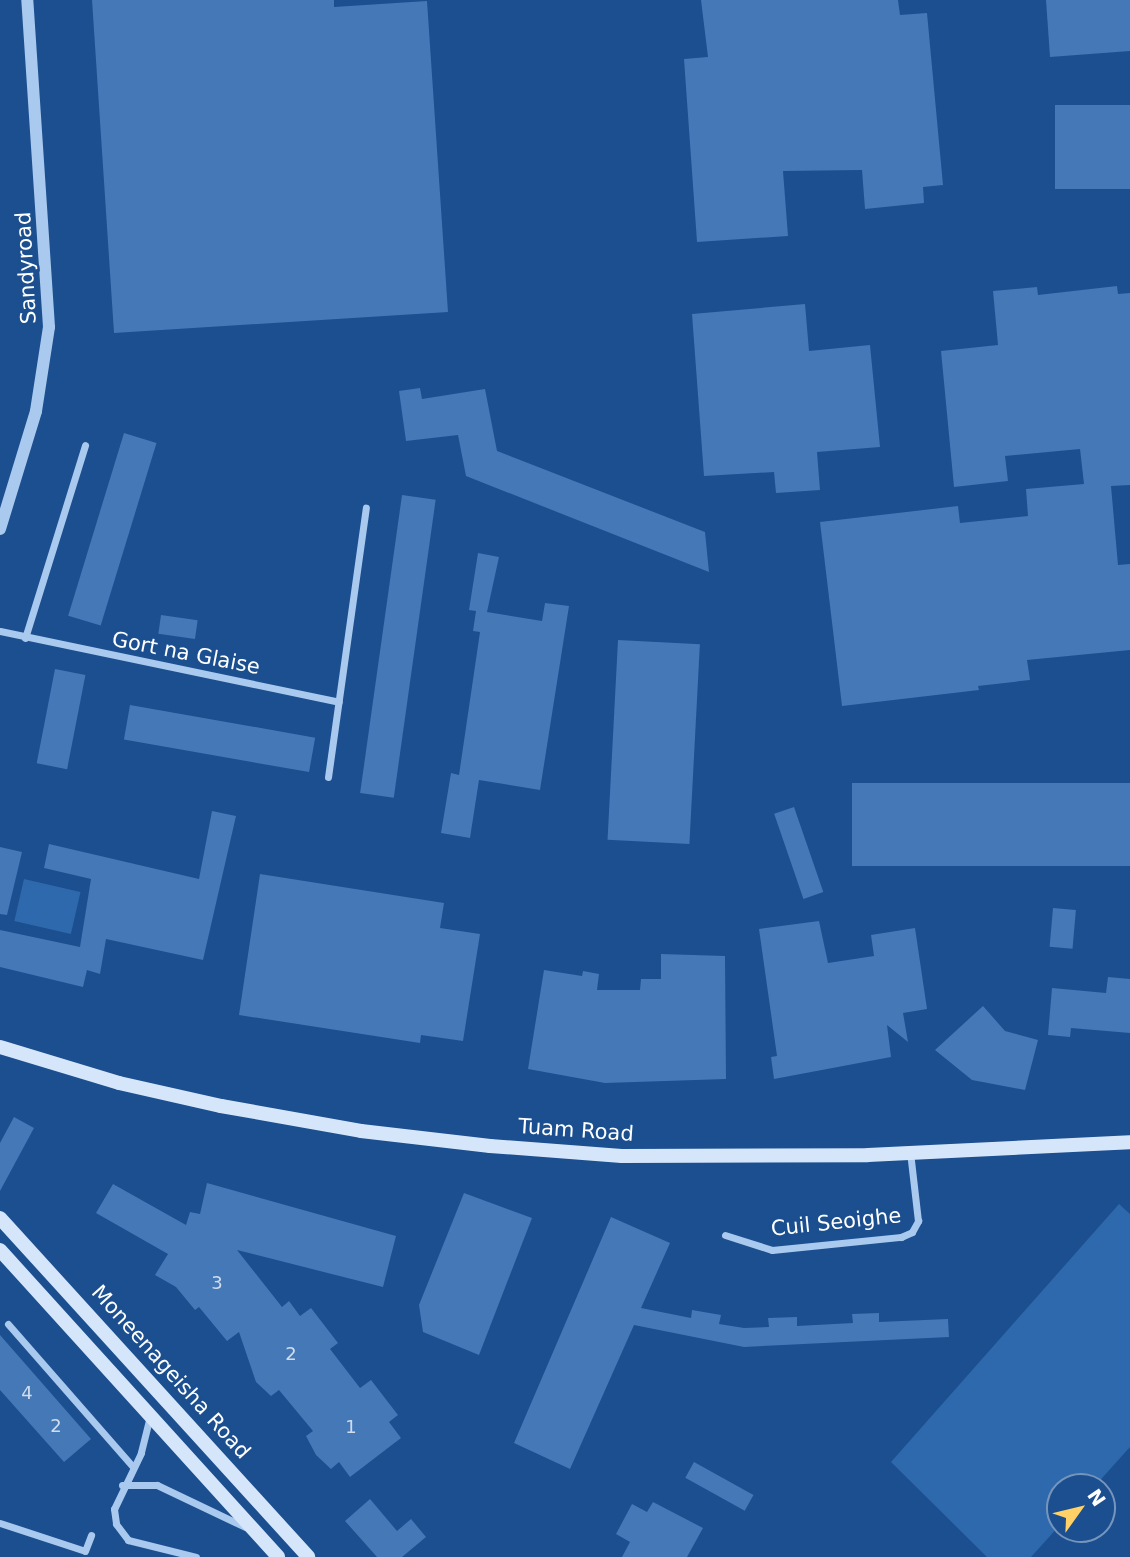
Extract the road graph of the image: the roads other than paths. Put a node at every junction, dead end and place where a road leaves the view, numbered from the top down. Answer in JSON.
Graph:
{"nodes":[{"id":1,"x":27,"y":0,"type":"edge"},
{"id":2,"x":85,"y":445,"type":"dead end"},
{"id":3,"x":366,"y":508,"type":"dead end"},
{"id":4,"x":0,"y":529,"type":"edge"},
{"id":5,"x":0,"y":631,"type":"edge"},
{"id":6,"x":25,"y":639,"type":"junction"},
{"id":7,"x":339,"y":702,"type":"junction"},
{"id":8,"x":328,"y":777,"type":"dead end"},
{"id":9,"x":0,"y":1047,"type":"edge"},
{"id":10,"x":0,"y":1056,"type":"edge"},
{"id":11,"x":27,"y":1058,"type":"junction"},
{"id":12,"x":1130,"y":1142,"type":"edge"},
{"id":13,"x":910,"y":1152,"type":"junction"},
{"id":14,"x":0,"y":1218,"type":"edge"},
{"id":15,"x":725,"y":1235,"type":"dead end"},
{"id":16,"x":0,"y":1250,"type":"edge"},
{"id":17,"x":8,"y":1324,"type":"dead end"},
{"id":18,"x":150,"y":1416,"type":"junction"},
{"id":19,"x":133,"y":1467,"type":"junction"},
{"id":20,"x":122,"y":1485,"type":"junction"},
{"id":21,"x":0,"y":1522,"type":"edge"},
{"id":22,"x":258,"y":1534,"type":"junction"},
{"id":23,"x":91,"y":1535,"type":"dead end"},
{"id":24,"x":196,"y":1557,"type":"edge"},
{"id":25,"x":278,"y":1557,"type":"edge"},
{"id":26,"x":308,"y":1557,"type":"edge"}],
"edges":[{"from":1,"to":4,"type":"street","name":"Sandyroad"},
{"from":2,"to":6,"type":"street"},
{"from":3,"to":7,"type":"street"},
{"from":5,"to":6,"type":"street","name":"Gort na Glaise"},
{"from":6,"to":7,"type":"street","name":"Gort na Glaise"},
{"from":7,"to":8,"type":"street"},
{"from":9,"to":11,"type":"main road","name":"Tuam Road"},
{"from":10,"to":11,"type":"main road","name":"Tuam Road"},
{"from":11,"to":13,"type":"main road","name":"Tuam Road"},
{"from":12,"to":13,"type":"main road","name":"Tuam Road"},
{"from":13,"to":15,"type":"street","name":"Cuil Seoighe"},
{"from":14,"to":26,"type":"main road","name":"Moneenageisha Road"},
{"from":16,"to":18,"type":"main road"},
{"from":17,"to":19,"type":"street"},
{"from":18,"to":19,"type":"street"},
{"from":18,"to":22,"type":"main road"},
{"from":19,"to":20,"type":"street"},
{"from":20,"to":22,"type":"street"},
{"from":20,"to":24,"type":"street"},
{"from":21,"to":23,"type":"street"},
{"from":22,"to":25,"type":"main road"}]}
